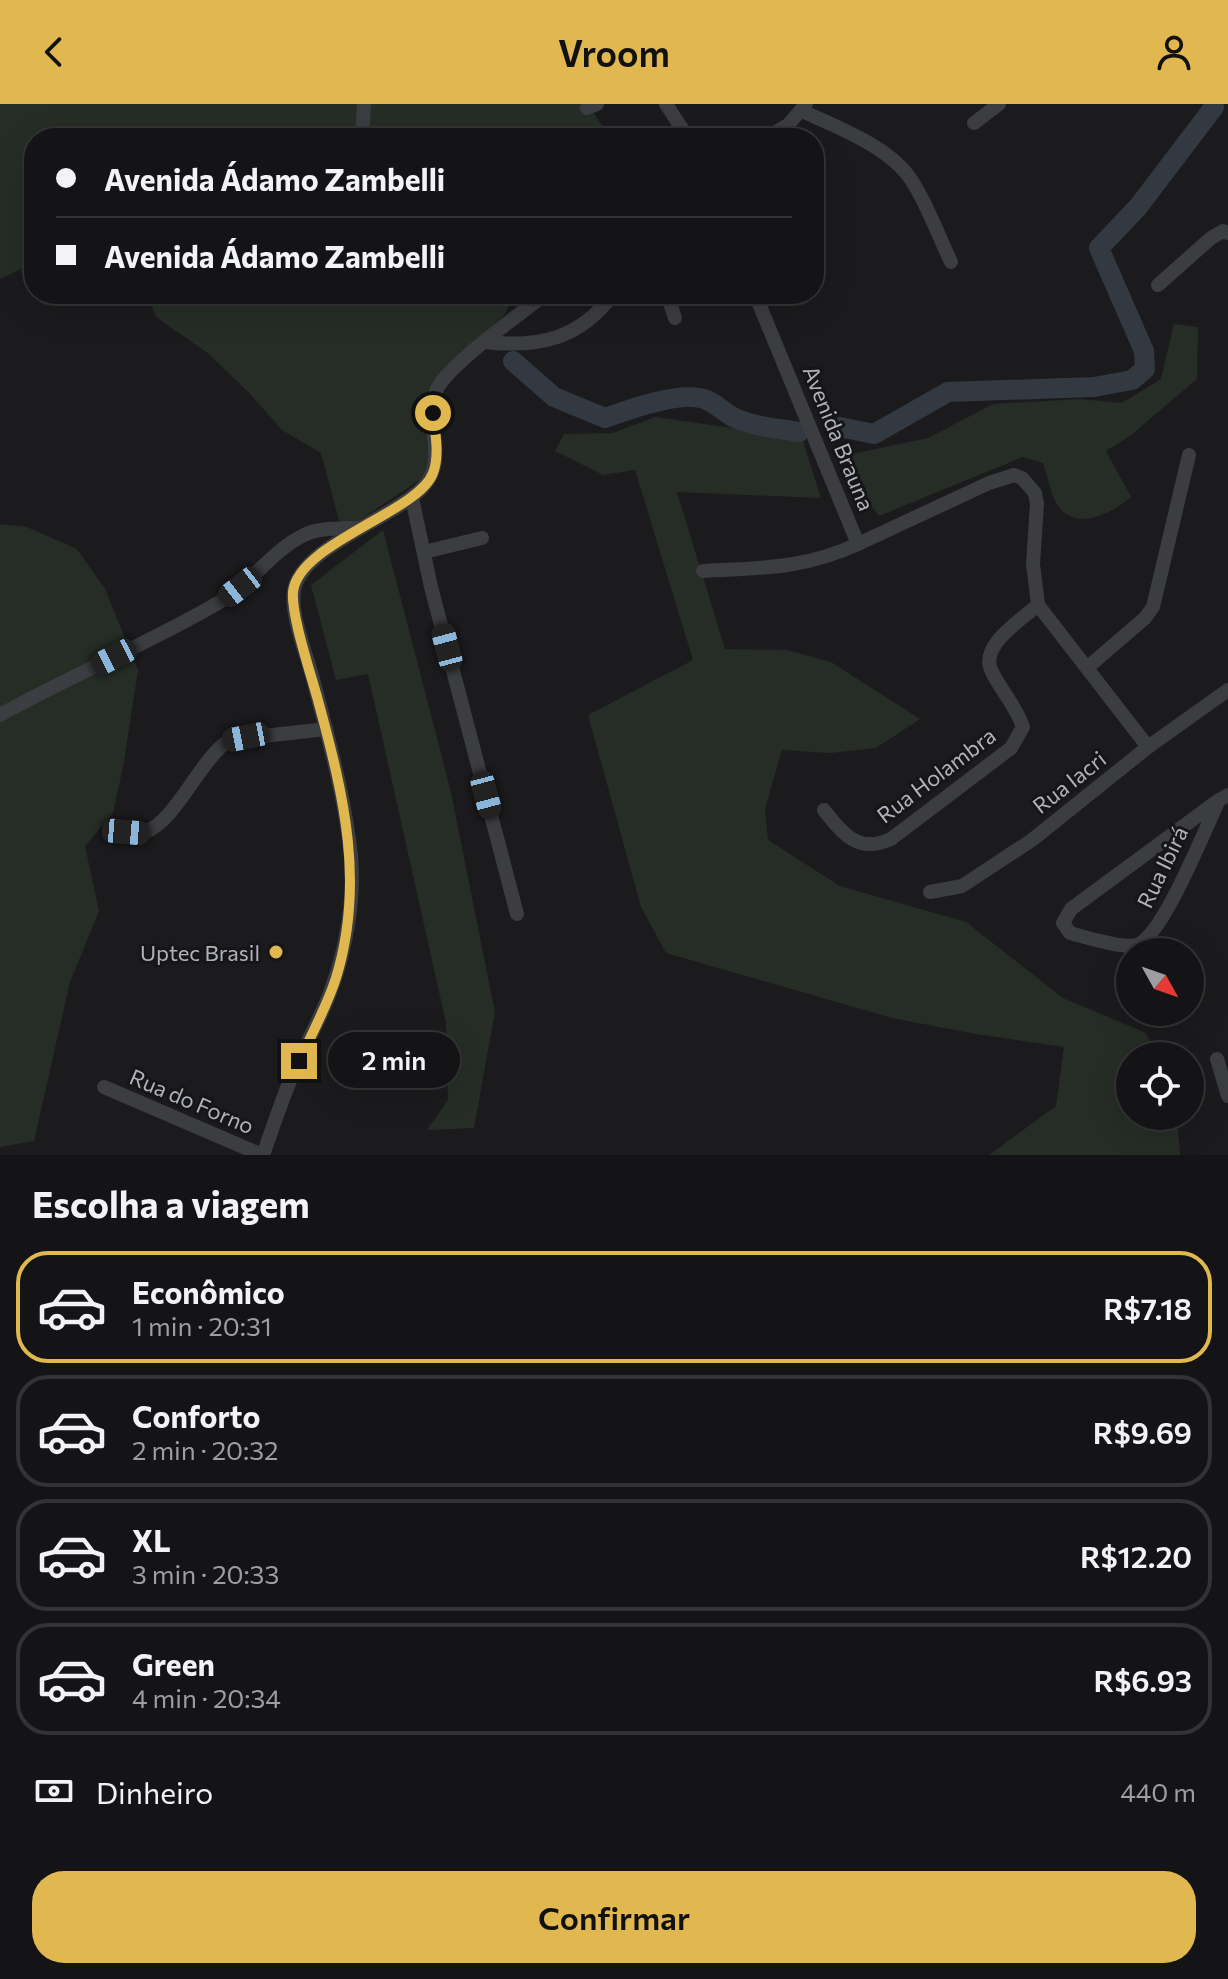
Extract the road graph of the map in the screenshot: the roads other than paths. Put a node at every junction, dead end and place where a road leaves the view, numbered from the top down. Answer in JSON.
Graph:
{"nodes":[{"id":1,"x":364,"y":104,"type":"edge"},
{"id":2,"x":666,"y":104,"type":"edge"},
{"id":3,"x":999,"y":104,"type":"edge"},
{"id":4,"x":804,"y":108,"type":"edge"},
{"id":5,"x":974,"y":123,"type":"dead end"},
{"id":6,"x":363,"y":128,"type":"edge"},
{"id":7,"x":682,"y":128,"type":"edge"},
{"id":8,"x":783,"y":128,"type":"edge"},
{"id":9,"x":1228,"y":233,"type":"edge"},
{"id":10,"x":951,"y":262,"type":"dead end"},
{"id":11,"x":1158,"y":285,"type":"dead end"},
{"id":12,"x":532,"y":304,"type":"edge"},
{"id":13,"x":605,"y":304,"type":"edge"},
{"id":14,"x":670,"y":304,"type":"edge"},
{"id":15,"x":759,"y":304,"type":"edge"},
{"id":16,"x":675,"y":318,"type":"dead end"},
{"id":17,"x":485,"y":342,"type":"junction"},
{"id":18,"x":1189,"y":455,"type":"dead end"},
{"id":19,"x":412,"y":498,"type":"junction"},
{"id":20,"x":358,"y":528,"type":"junction"},
{"id":21,"x":482,"y":538,"type":"dead end"},
{"id":22,"x":858,"y":544,"type":"junction"},
{"id":23,"x":424,"y":552,"type":"junction"},
{"id":24,"x":703,"y":571,"type":"dead end"},
{"id":25,"x":1038,"y":605,"type":"junction"},
{"id":26,"x":1088,"y":667,"type":"junction"},
{"id":27,"x":1228,"y":690,"type":"edge"},
{"id":28,"x":0,"y":715,"type":"edge"},
{"id":29,"x":326,"y":729,"type":"junction"},
{"id":30,"x":1148,"y":747,"type":"junction"},
{"id":31,"x":1224,"y":798,"type":"edge"},
{"id":32,"x":824,"y":810,"type":"dead end"},
{"id":33,"x":126,"y":832,"type":"dead end"},
{"id":34,"x":930,"y":892,"type":"dead end"},
{"id":35,"x":517,"y":914,"type":"dead end"},
{"id":36,"x":1217,"y":1059,"type":"dead end"},
{"id":37,"x":104,"y":1087,"type":"dead end"},
{"id":38,"x":1228,"y":1096,"type":"edge"},
{"id":39,"x":262,"y":1155,"type":"edge"}],
"edges":[{"from":1,"to":6,"type":"street"},
{"from":2,"to":7,"type":"street"},
{"from":3,"to":5,"type":"street"},
{"from":4,"to":8,"type":"street"},
{"from":4,"to":10,"type":"street"},
{"from":9,"to":11,"type":"street"},
{"from":12,"to":17,"type":"street"},
{"from":13,"to":17,"type":"street"},
{"from":14,"to":16,"type":"street"},
{"from":15,"to":22,"type":"street","name":"Avenida Brauna"},
{"from":17,"to":19,"type":"street"},
{"from":18,"to":26,"type":"street"},
{"from":19,"to":20,"type":"street"},
{"from":19,"to":23,"type":"street"},
{"from":20,"to":28,"type":"street"},
{"from":20,"to":29,"type":"street"},
{"from":21,"to":23,"type":"street"},
{"from":22,"to":24,"type":"street"},
{"from":22,"to":25,"type":"street","name":"Avenida Brauna"},
{"from":23,"to":35,"type":"street"},
{"from":25,"to":26,"type":"street"},
{"from":25,"to":32,"type":"street","name":"Rua Holambra"},
{"from":26,"to":30,"type":"street"},
{"from":27,"to":30,"type":"street","name":"Rua Iacri"},
{"from":29,"to":33,"type":"street"},
{"from":29,"to":39,"type":"street"},
{"from":30,"to":34,"type":"street","name":"Rua Iacri"},
{"from":31,"to":31,"type":"street","name":"Rua Ibirá"},
{"from":36,"to":38,"type":"street"},
{"from":37,"to":39,"type":"street","name":"Rua do Forno"}]}
